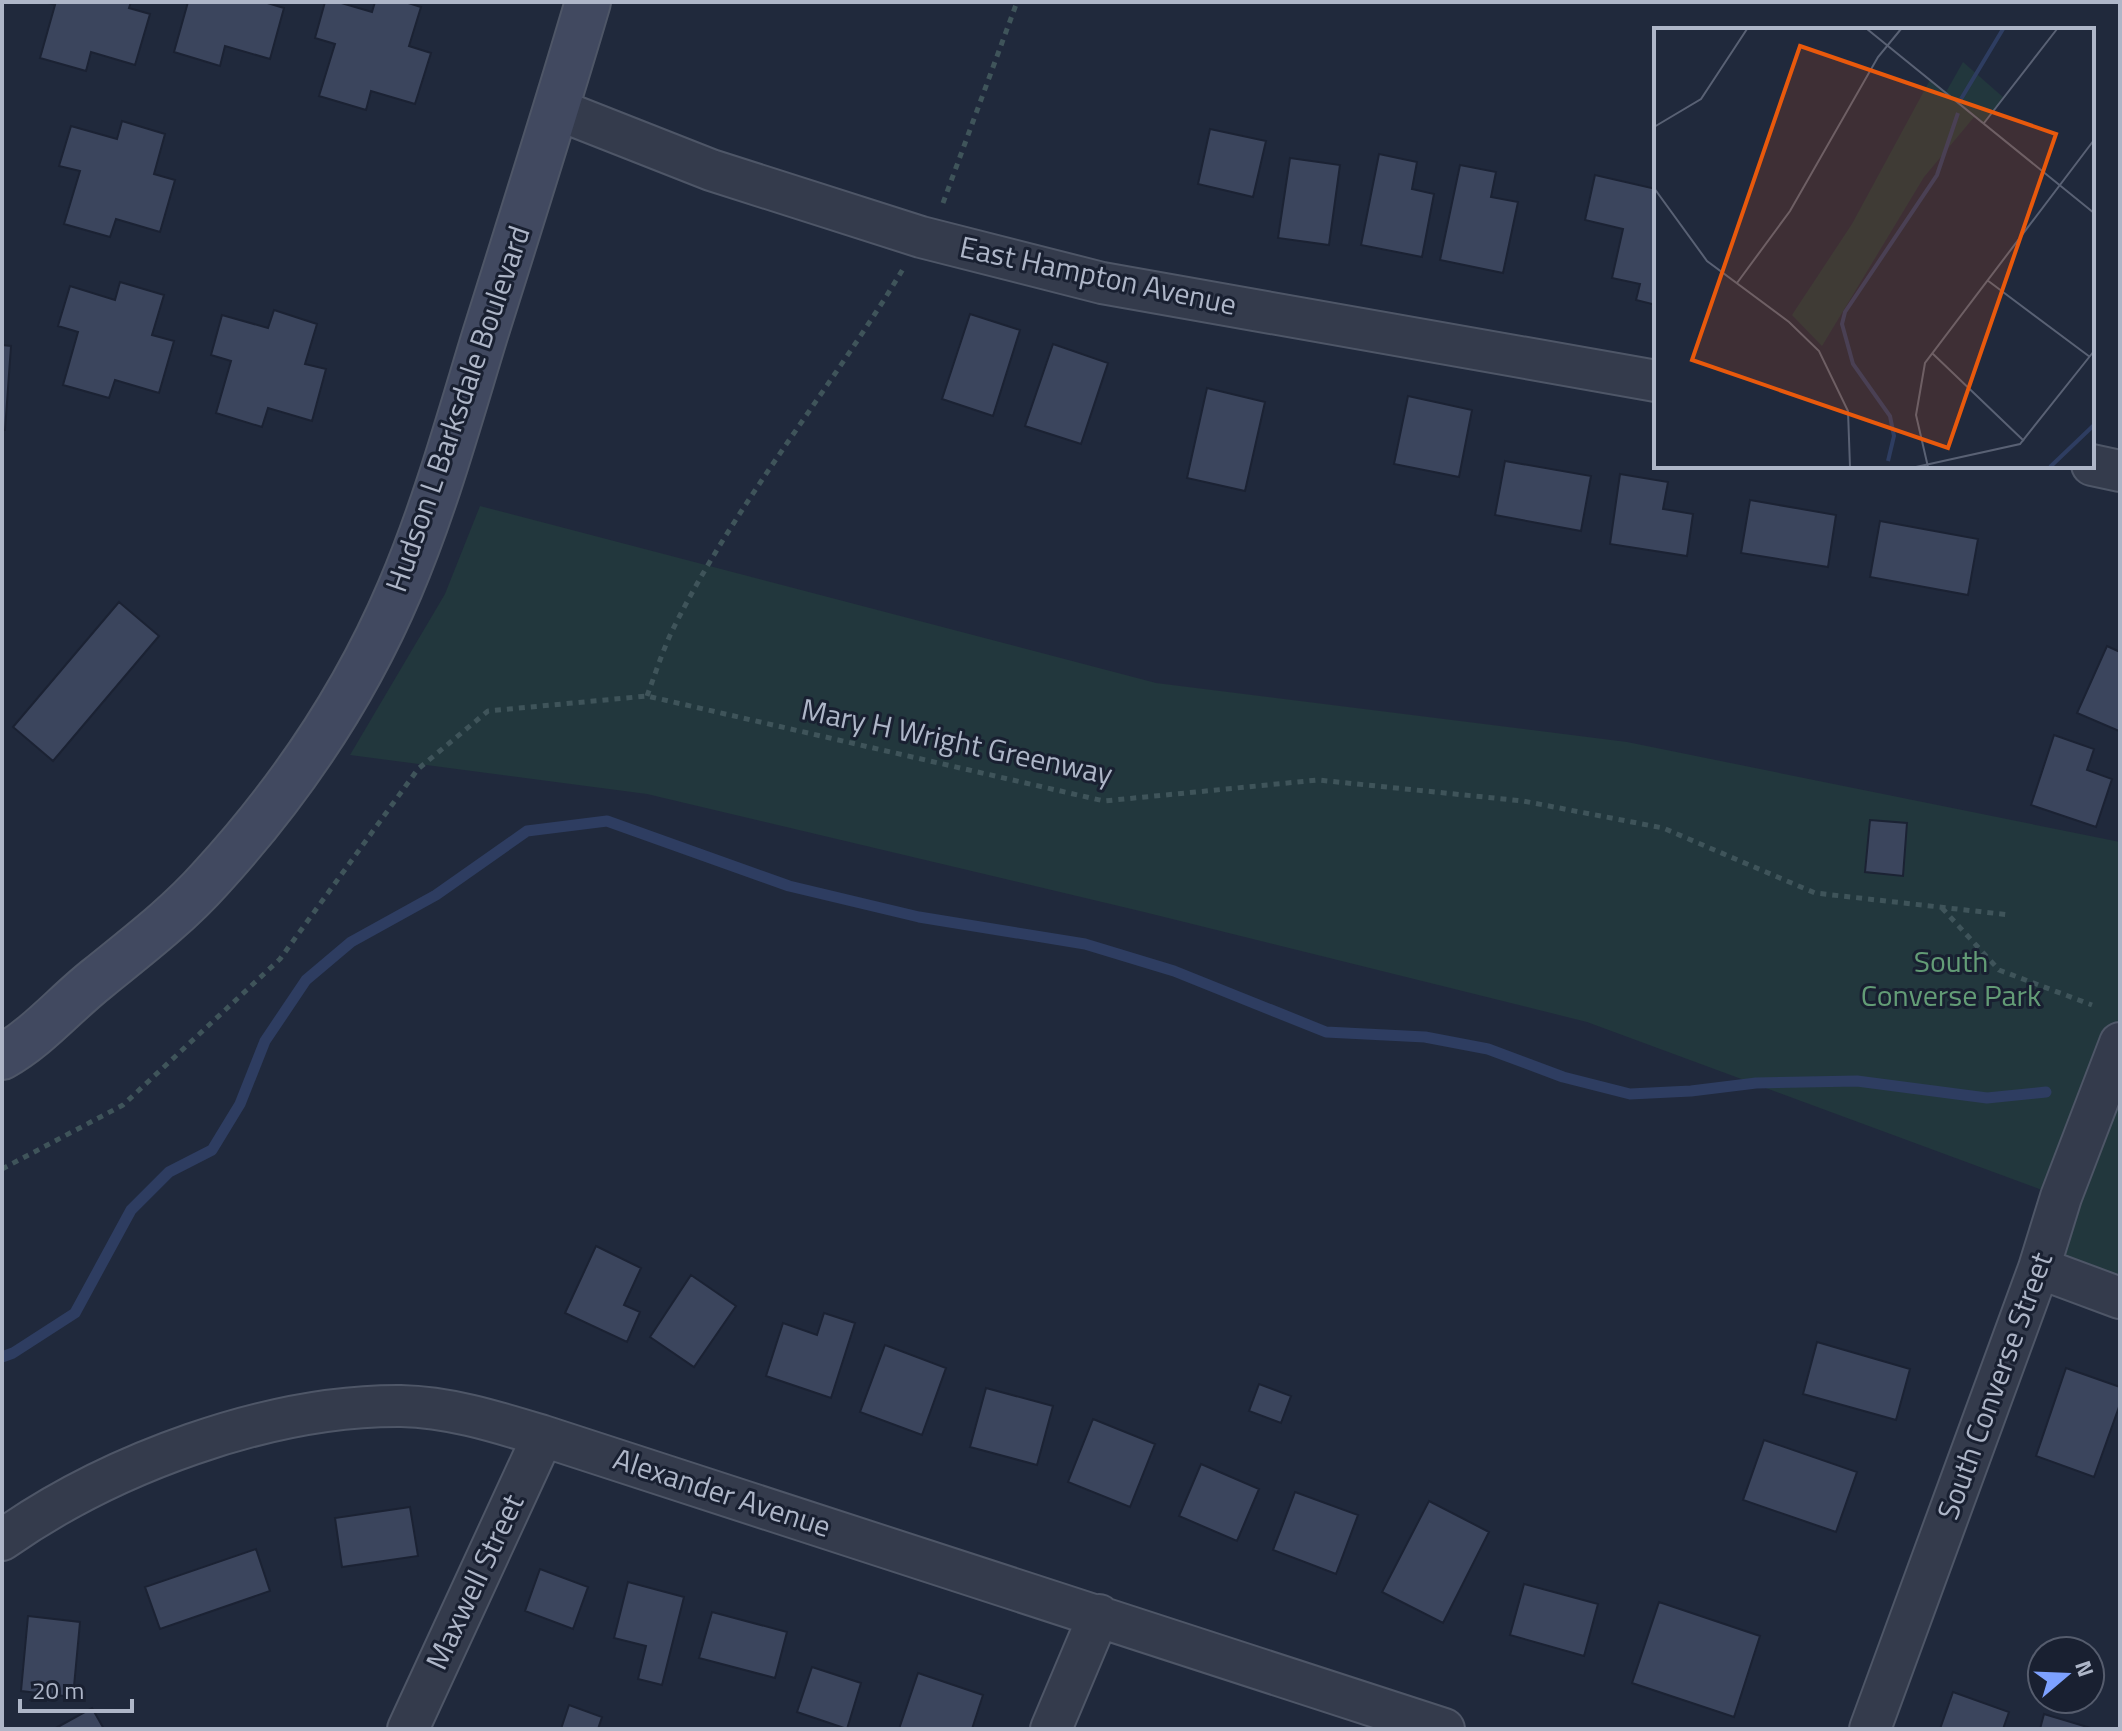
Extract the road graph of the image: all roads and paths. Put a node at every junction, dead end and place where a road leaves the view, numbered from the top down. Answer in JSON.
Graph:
{"nodes":[{"id":1,"x":588,"y":2,"type":"edge"},
{"id":2,"x":1017,"y":2,"type":"edge"},
{"id":3,"x":556,"y":109,"type":"junction"},
{"id":4,"x":921,"y":237,"type":"junction"},
{"id":5,"x":1654,"y":381,"type":"edge"},
{"id":6,"x":2094,"y":465,"type":"edge"},
{"id":7,"x":2120,"y":471,"type":"edge"},
{"id":8,"x":647,"y":696,"type":"junction"},
{"id":9,"x":1941,"y":908,"type":"junction"},
{"id":10,"x":2010,"y":915,"type":"dead end"},
{"id":11,"x":2092,"y":1005,"type":"dead end"},
{"id":12,"x":2120,"y":1043,"type":"edge"},
{"id":13,"x":2,"y":1057,"type":"edge"},
{"id":14,"x":2,"y":1169,"type":"edge"},
{"id":15,"x":2039,"y":1268,"type":"junction"},
{"id":16,"x":2120,"y":1298,"type":"edge"},
{"id":17,"x":543,"y":1436,"type":"junction"},
{"id":18,"x":2,"y":1540,"type":"edge"},
{"id":19,"x":1099,"y":1615,"type":"junction"},
{"id":20,"x":408,"y":1729,"type":"edge"},
{"id":21,"x":1051,"y":1729,"type":"edge"},
{"id":22,"x":1444,"y":1729,"type":"edge"},
{"id":23,"x":1870,"y":1729,"type":"edge"}],
"edges":[{"from":1,"to":3,"type":"street","name":"Hudson L Barksdale Boulevard"},
{"from":2,"to":4,"type":"path"},
{"from":3,"to":4,"type":"street","name":"East Hampton Avenue"},
{"from":3,"to":13,"type":"street","name":"Hudson L Barksdale Boulevard"},
{"from":4,"to":5,"type":"street","name":"East Hampton Avenue"},
{"from":4,"to":8,"type":"path"},
{"from":6,"to":7,"type":"street"},
{"from":8,"to":9,"type":"path","name":"Mary H Wright Greenway"},
{"from":8,"to":14,"type":"path","name":"Mary H Wright Greenway"},
{"from":9,"to":10,"type":"path","name":"Mary H Wright Greenway"},
{"from":9,"to":11,"type":"path"},
{"from":12,"to":15,"type":"street","name":"South Converse Street"},
{"from":15,"to":16,"type":"street"},
{"from":15,"to":23,"type":"street","name":"South Converse Street"},
{"from":17,"to":18,"type":"street","name":"Alexander Avenue"},
{"from":17,"to":19,"type":"street","name":"Alexander Avenue"},
{"from":17,"to":20,"type":"street","name":"Maxwell Street"},
{"from":19,"to":21,"type":"street"},
{"from":19,"to":22,"type":"street","name":"Alexander Avenue"}]}
